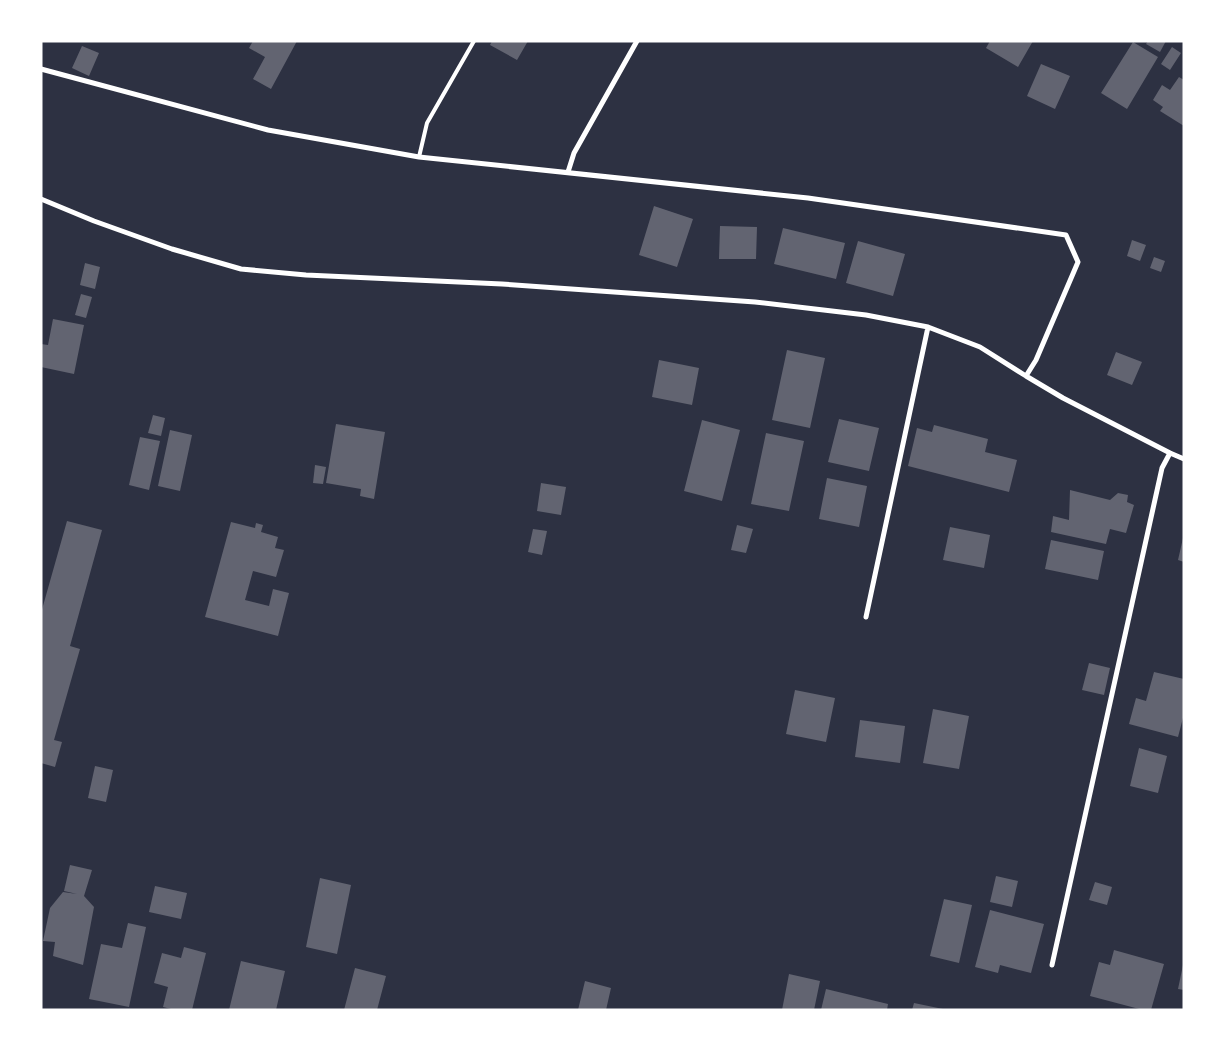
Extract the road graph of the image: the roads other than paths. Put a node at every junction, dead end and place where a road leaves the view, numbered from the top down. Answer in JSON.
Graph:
{"nodes":[{"id":1,"x":474,"y":41,"type":"edge"},
{"id":2,"x":637,"y":41,"type":"edge"},
{"id":3,"x":41,"y":69,"type":"edge"},
{"id":4,"x":419,"y":157,"type":"junction"},
{"id":5,"x":568,"y":172,"type":"junction"},
{"id":6,"x":41,"y":199,"type":"edge"},
{"id":7,"x":928,"y":327,"type":"junction"},
{"id":8,"x":1026,"y":376,"type":"junction"},
{"id":9,"x":1170,"y":453,"type":"junction"},
{"id":10,"x":1184,"y":459,"type":"edge"},
{"id":11,"x":866,"y":617,"type":"dead end"},
{"id":12,"x":1052,"y":965,"type":"dead end"}],
"edges":[{"from":1,"to":4,"type":"lane"},
{"from":2,"to":5,"type":"street"},
{"from":3,"to":4,"type":"street"},
{"from":4,"to":5,"type":"street"},
{"from":5,"to":8,"type":"street"},
{"from":6,"to":7,"type":"street"},
{"from":7,"to":8,"type":"street"},
{"from":7,"to":11,"type":"street"},
{"from":8,"to":9,"type":"street"},
{"from":9,"to":10,"type":"street"},
{"from":9,"to":12,"type":"street"}]}
